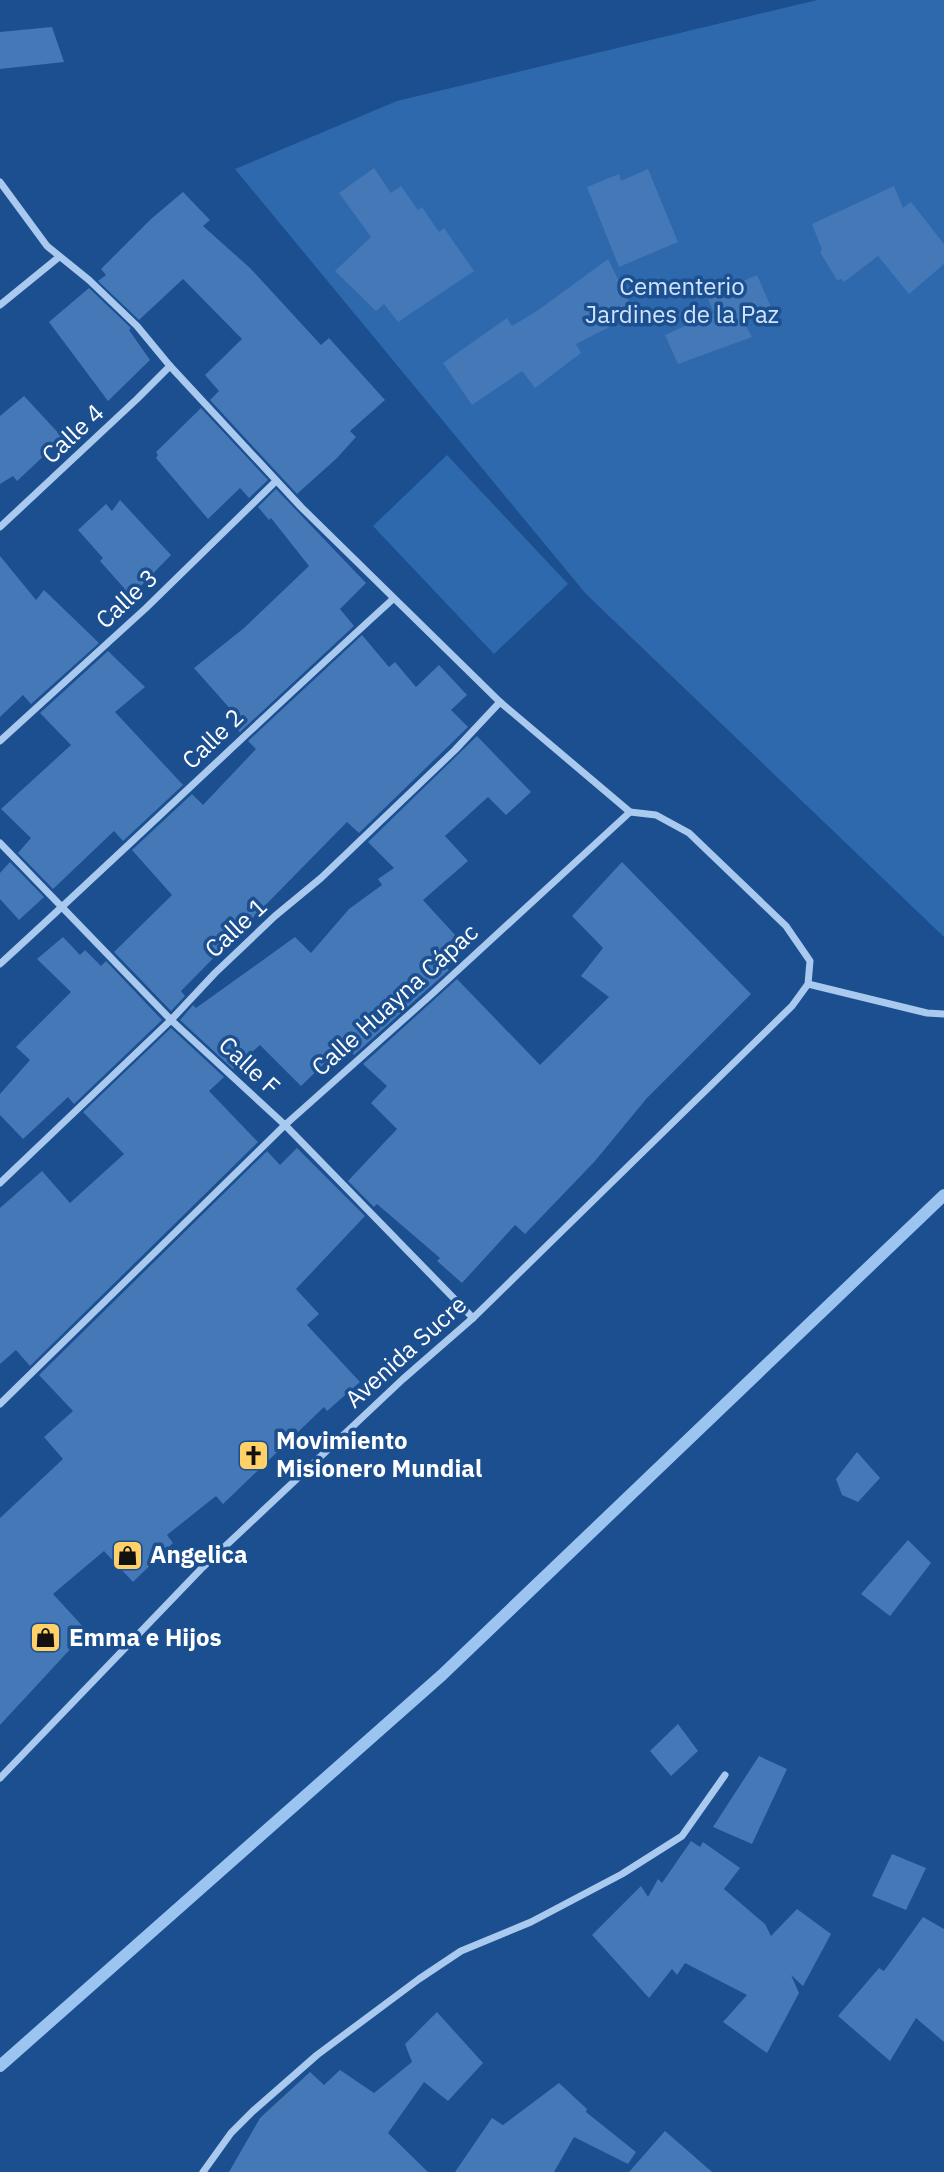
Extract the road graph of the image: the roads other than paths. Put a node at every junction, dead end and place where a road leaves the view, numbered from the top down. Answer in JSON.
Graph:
{"nodes":[{"id":1,"x":0,"y":182,"type":"edge"},
{"id":2,"x":58,"y":257,"type":"junction"},
{"id":3,"x":0,"y":305,"type":"edge"},
{"id":4,"x":170,"y":366,"type":"junction"},
{"id":5,"x":276,"y":481,"type":"junction"},
{"id":6,"x":0,"y":527,"type":"edge"},
{"id":7,"x":393,"y":599,"type":"junction"},
{"id":8,"x":500,"y":702,"type":"junction"},
{"id":9,"x":0,"y":741,"type":"edge"},
{"id":10,"x":630,"y":812,"type":"junction"},
{"id":11,"x":0,"y":843,"type":"edge"},
{"id":12,"x":62,"y":907,"type":"junction"},
{"id":13,"x":0,"y":964,"type":"edge"},
{"id":14,"x":807,"y":984,"type":"junction"},
{"id":15,"x":944,"y":1014,"type":"edge"},
{"id":16,"x":171,"y":1020,"type":"junction"},
{"id":17,"x":285,"y":1125,"type":"junction"},
{"id":18,"x":0,"y":1183,"type":"edge"},
{"id":19,"x":473,"y":1318,"type":"junction"},
{"id":20,"x":0,"y":1404,"type":"edge"},
{"id":21,"x":725,"y":1775,"type":"dead end"},
{"id":22,"x":0,"y":1778,"type":"edge"},
{"id":23,"x":202,"y":2172,"type":"edge"}],
"edges":[{"from":1,"to":2,"type":"street"},
{"from":2,"to":3,"type":"street"},
{"from":2,"to":4,"type":"street"},
{"from":4,"to":5,"type":"street"},
{"from":4,"to":6,"type":"street","name":"Calle 4"},
{"from":5,"to":7,"type":"street"},
{"from":5,"to":9,"type":"street","name":"Calle 3"},
{"from":7,"to":8,"type":"street"},
{"from":7,"to":12,"type":"street","name":"Calle 2"},
{"from":8,"to":10,"type":"street"},
{"from":8,"to":16,"type":"street","name":"Calle 1"},
{"from":10,"to":14,"type":"street"},
{"from":10,"to":17,"type":"street","name":"Calle Huayna Cápac"},
{"from":11,"to":12,"type":"street","name":"Calle F"},
{"from":12,"to":13,"type":"street","name":"Calle 2"},
{"from":12,"to":16,"type":"street","name":"Calle F"},
{"from":14,"to":15,"type":"street"},
{"from":14,"to":19,"type":"street","name":"Avenida Sucre"},
{"from":16,"to":17,"type":"street","name":"Calle F"},
{"from":16,"to":18,"type":"street","name":"Calle 1"},
{"from":17,"to":19,"type":"street","name":"Calle F"},
{"from":17,"to":20,"type":"street","name":"Calle Huayna Cápac"},
{"from":19,"to":22,"type":"street","name":"Avenida Sucre"},
{"from":21,"to":23,"type":"street"}]}
